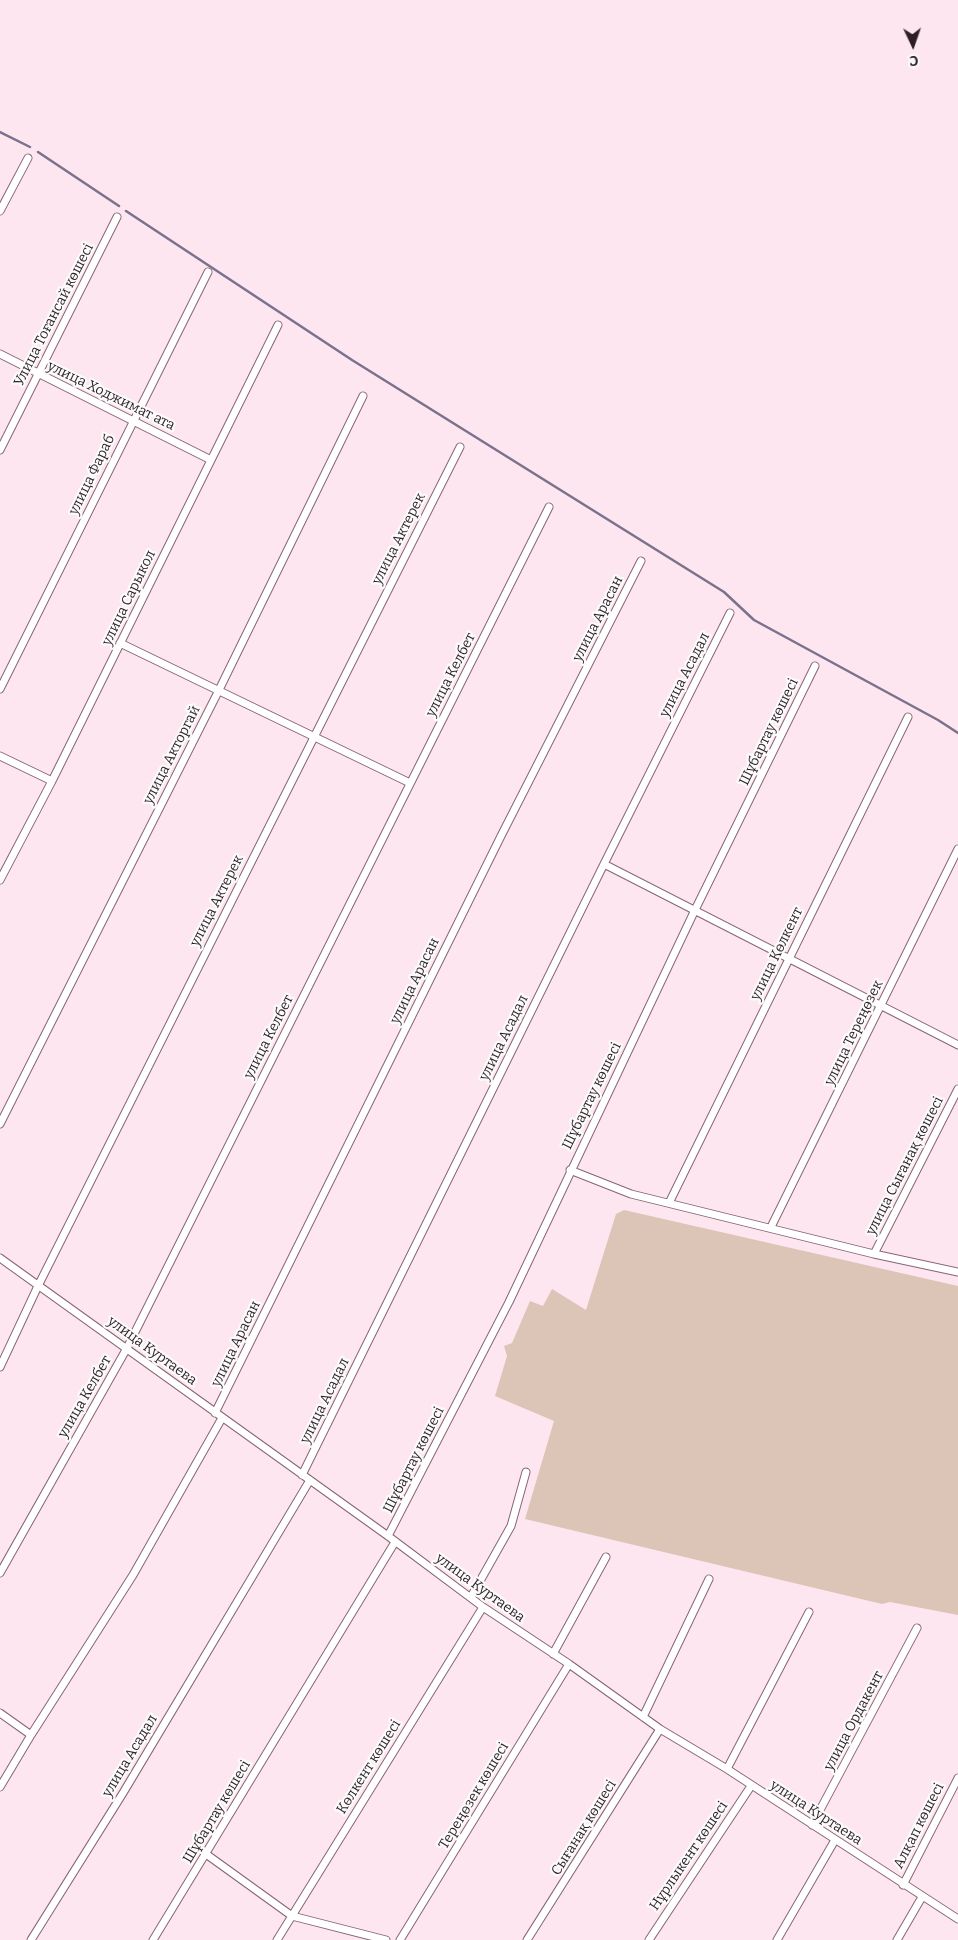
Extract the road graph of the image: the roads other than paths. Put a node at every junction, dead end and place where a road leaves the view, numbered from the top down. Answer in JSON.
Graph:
{"nodes":[{"id":1,"x":28,"y":158,"type":"dead end"},
{"id":2,"x":0,"y":212,"type":"edge"},
{"id":3,"x":117,"y":218,"type":"dead end"},
{"id":4,"x":208,"y":272,"type":"dead end"},
{"id":5,"x":278,"y":325,"type":"dead end"},
{"id":6,"x":0,"y":354,"type":"edge"},
{"id":7,"x":38,"y":374,"type":"junction"},
{"id":8,"x":363,"y":396,"type":"dead end"},
{"id":9,"x":133,"y":421,"type":"junction"},
{"id":10,"x":460,"y":447,"type":"dead end"},
{"id":11,"x":0,"y":450,"type":"edge"},
{"id":12,"x":212,"y":460,"type":"junction"},
{"id":13,"x":549,"y":507,"type":"dead end"},
{"id":14,"x":641,"y":561,"type":"dead end"},
{"id":15,"x":730,"y":613,"type":"dead end"},
{"id":16,"x":120,"y":643,"type":"junction"},
{"id":17,"x":815,"y":666,"type":"dead end"},
{"id":18,"x":0,"y":689,"type":"edge"},
{"id":19,"x":218,"y":692,"type":"junction"},
{"id":20,"x":908,"y":717,"type":"dead end"},
{"id":21,"x":314,"y":736,"type":"junction"},
{"id":22,"x":0,"y":756,"type":"edge"},
{"id":23,"x":52,"y":782,"type":"junction"},
{"id":24,"x":410,"y":783,"type":"junction"},
{"id":25,"x":958,"y":849,"type":"edge"},
{"id":26,"x":604,"y":864,"type":"junction"},
{"id":27,"x":0,"y":880,"type":"edge"},
{"id":28,"x":694,"y":912,"type":"junction"},
{"id":29,"x":788,"y":960,"type":"junction"},
{"id":30,"x":880,"y":1007,"type":"junction"},
{"id":31,"x":958,"y":1045,"type":"edge"},
{"id":32,"x":958,"y":1089,"type":"edge"},
{"id":33,"x":0,"y":1124,"type":"edge"},
{"id":34,"x":570,"y":1170,"type":"junction"},
{"id":35,"x":668,"y":1203,"type":"junction"},
{"id":36,"x":771,"y":1227,"type":"junction"},
{"id":37,"x":874,"y":1254,"type":"junction"},
{"id":38,"x":0,"y":1258,"type":"edge"},
{"id":39,"x":958,"y":1272,"type":"edge"},
{"id":40,"x":38,"y":1286,"type":"junction"},
{"id":41,"x":127,"y":1348,"type":"junction"},
{"id":42,"x":0,"y":1367,"type":"edge"},
{"id":43,"x":215,"y":1413,"type":"junction"},
{"id":44,"x":222,"y":1418,"type":"junction"},
{"id":45,"x":526,"y":1472,"type":"dead end"},
{"id":46,"x":302,"y":1475,"type":"junction"},
{"id":47,"x":310,"y":1480,"type":"junction"},
{"id":48,"x":388,"y":1536,"type":"junction"},
{"id":49,"x":395,"y":1542,"type":"junction"},
{"id":50,"x":606,"y":1557,"type":"dead end"},
{"id":51,"x":0,"y":1573,"type":"edge"},
{"id":52,"x":709,"y":1579,"type":"dead end"},
{"id":53,"x":471,"y":1597,"type":"junction"},
{"id":54,"x":483,"y":1607,"type":"junction"},
{"id":55,"x":809,"y":1612,"type":"dead end"},
{"id":56,"x":917,"y":1628,"type":"dead end"},
{"id":57,"x":553,"y":1654,"type":"junction"},
{"id":58,"x":569,"y":1664,"type":"junction"},
{"id":59,"x":0,"y":1713,"type":"edge"},
{"id":60,"x":643,"y":1717,"type":"junction"},
{"id":61,"x":660,"y":1729,"type":"junction"},
{"id":62,"x":31,"y":1735,"type":"junction"},
{"id":63,"x":727,"y":1769,"type":"junction"},
{"id":64,"x":958,"y":1778,"type":"edge"},
{"id":65,"x":751,"y":1786,"type":"junction"},
{"id":66,"x":0,"y":1787,"type":"edge"},
{"id":67,"x":812,"y":1825,"type":"junction"},
{"id":68,"x":835,"y":1840,"type":"junction"},
{"id":69,"x":206,"y":1854,"type":"junction"},
{"id":70,"x":903,"y":1885,"type":"junction"},
{"id":71,"x":922,"y":1897,"type":"junction"},
{"id":72,"x":292,"y":1916,"type":"junction"},
{"id":73,"x":958,"y":1919,"type":"edge"},
{"id":74,"x":31,"y":1940,"type":"edge"},
{"id":75,"x":153,"y":1940,"type":"edge"},
{"id":76,"x":277,"y":1940,"type":"edge"},
{"id":77,"x":386,"y":1940,"type":"edge"},
{"id":78,"x":400,"y":1940,"type":"edge"},
{"id":79,"x":527,"y":1940,"type":"edge"},
{"id":80,"x":649,"y":1940,"type":"edge"},
{"id":81,"x":777,"y":1940,"type":"edge"},
{"id":82,"x":896,"y":1940,"type":"edge"}],
"edges":[{"from":1,"to":2,"type":"street"},
{"from":3,"to":7,"type":"street","name":"Улица Тоғансай көшесі"},
{"from":4,"to":9,"type":"street","name":"улица Фараб"},
{"from":5,"to":12,"type":"street","name":"улица Сарыкол"},
{"from":6,"to":7,"type":"street","name":"улица Ходжимат ата"},
{"from":7,"to":9,"type":"street","name":"улица Ходжимат ата"},
{"from":7,"to":11,"type":"street","name":"Улица Тоғансай көшесі"},
{"from":8,"to":19,"type":"street","name":"улица Акторгай"},
{"from":9,"to":12,"type":"street","name":"улица Ходжимат ата"},
{"from":9,"to":18,"type":"street","name":"улица Фараб"},
{"from":10,"to":21,"type":"street","name":"улица Актерек"},
{"from":12,"to":16,"type":"street","name":"улица Сарыкол"},
{"from":13,"to":24,"type":"street","name":"улица Келбет"},
{"from":14,"to":43,"type":"street","name":"улица Арасан"},
{"from":15,"to":26,"type":"street","name":"улица Асадал"},
{"from":16,"to":19,"type":"street"},
{"from":16,"to":23,"type":"street","name":"улица Сарыкол"},
{"from":17,"to":28,"type":"street","name":"Шұбартау көшесі"},
{"from":19,"to":21,"type":"street"},
{"from":19,"to":33,"type":"street","name":"улица Акторгай"},
{"from":20,"to":29,"type":"street","name":"улица Көлкент"},
{"from":21,"to":24,"type":"street"},
{"from":21,"to":40,"type":"street","name":"улица Актерек"},
{"from":22,"to":23,"type":"street"},
{"from":23,"to":27,"type":"street","name":"улица Сарыкол"},
{"from":24,"to":41,"type":"street","name":"улица Келбет"},
{"from":25,"to":30,"type":"street","name":"улица Тереңөзек"},
{"from":26,"to":28,"type":"street"},
{"from":26,"to":46,"type":"street","name":"улица Асадал"},
{"from":28,"to":29,"type":"street"},
{"from":28,"to":34,"type":"street","name":"Шұбартау көшесі"},
{"from":29,"to":30,"type":"street"},
{"from":29,"to":35,"type":"street","name":"улица Көлкент"},
{"from":30,"to":31,"type":"street"},
{"from":30,"to":36,"type":"street","name":"улица Тереңөзек"},
{"from":32,"to":37,"type":"street","name":"улица Сығанақ көшесі"},
{"from":34,"to":35,"type":"street"},
{"from":34,"to":48,"type":"street","name":"Шұбартау көшесі"},
{"from":35,"to":36,"type":"street"},
{"from":36,"to":37,"type":"street"},
{"from":37,"to":39,"type":"street"},
{"from":38,"to":40,"type":"street","name":"улица Куртаева"},
{"from":40,"to":41,"type":"street","name":"улица Куртаева"},
{"from":40,"to":42,"type":"street","name":"улица Актерек"},
{"from":41,"to":43,"type":"street","name":"улица Куртаева"},
{"from":41,"to":51,"type":"street","name":"улица Келбет"},
{"from":43,"to":44,"type":"street","name":"улица Куртаева"},
{"from":44,"to":46,"type":"street","name":"улица Куртаева"},
{"from":44,"to":62,"type":"street"},
{"from":45,"to":53,"type":"street"},
{"from":46,"to":47,"type":"street","name":"улица Куртаева"},
{"from":47,"to":48,"type":"street","name":"улица Куртаева"},
{"from":47,"to":74,"type":"street","name":"улица Асадал"},
{"from":48,"to":49,"type":"street","name":"улица Куртаева"},
{"from":49,"to":53,"type":"street","name":"улица Куртаева"},
{"from":49,"to":69,"type":"street","name":"Шұбартау көшесі"},
{"from":50,"to":57,"type":"street"},
{"from":52,"to":60,"type":"street"},
{"from":53,"to":54,"type":"street","name":"улица Куртаева"},
{"from":54,"to":57,"type":"street","name":"улица Куртаева"},
{"from":54,"to":72,"type":"street","name":"Көлкент көшесі"},
{"from":55,"to":63,"type":"street"},
{"from":56,"to":67,"type":"street","name":"улица Ордакент"},
{"from":57,"to":58,"type":"street","name":"улица Куртаева"},
{"from":58,"to":60,"type":"street","name":"улица Куртаева"},
{"from":58,"to":78,"type":"street","name":"Тереңөзек көшесі"},
{"from":59,"to":62,"type":"street"},
{"from":60,"to":61,"type":"street","name":"улица Куртаева"},
{"from":61,"to":63,"type":"street","name":"улица Куртаева"},
{"from":61,"to":79,"type":"street","name":"Сығанақ көшесі"},
{"from":62,"to":66,"type":"street"},
{"from":63,"to":65,"type":"street","name":"улица Куртаева"},
{"from":64,"to":70,"type":"street","name":"Алқап көшесі"},
{"from":65,"to":67,"type":"street","name":"улица Куртаева"},
{"from":65,"to":80,"type":"street","name":"Нұрлыкент көшесі"},
{"from":67,"to":68,"type":"street","name":"улица Куртаева"},
{"from":68,"to":70,"type":"street","name":"улица Куртаева"},
{"from":68,"to":81,"type":"street"},
{"from":69,"to":72,"type":"street"},
{"from":69,"to":75,"type":"street","name":"Шұбартау көшесі"},
{"from":70,"to":71,"type":"street","name":"улица Куртаева"},
{"from":71,"to":73,"type":"street","name":"улица Куртаева"},
{"from":71,"to":82,"type":"street"},
{"from":72,"to":76,"type":"street","name":"Көлкент көшесі"},
{"from":72,"to":77,"type":"street"}]}
